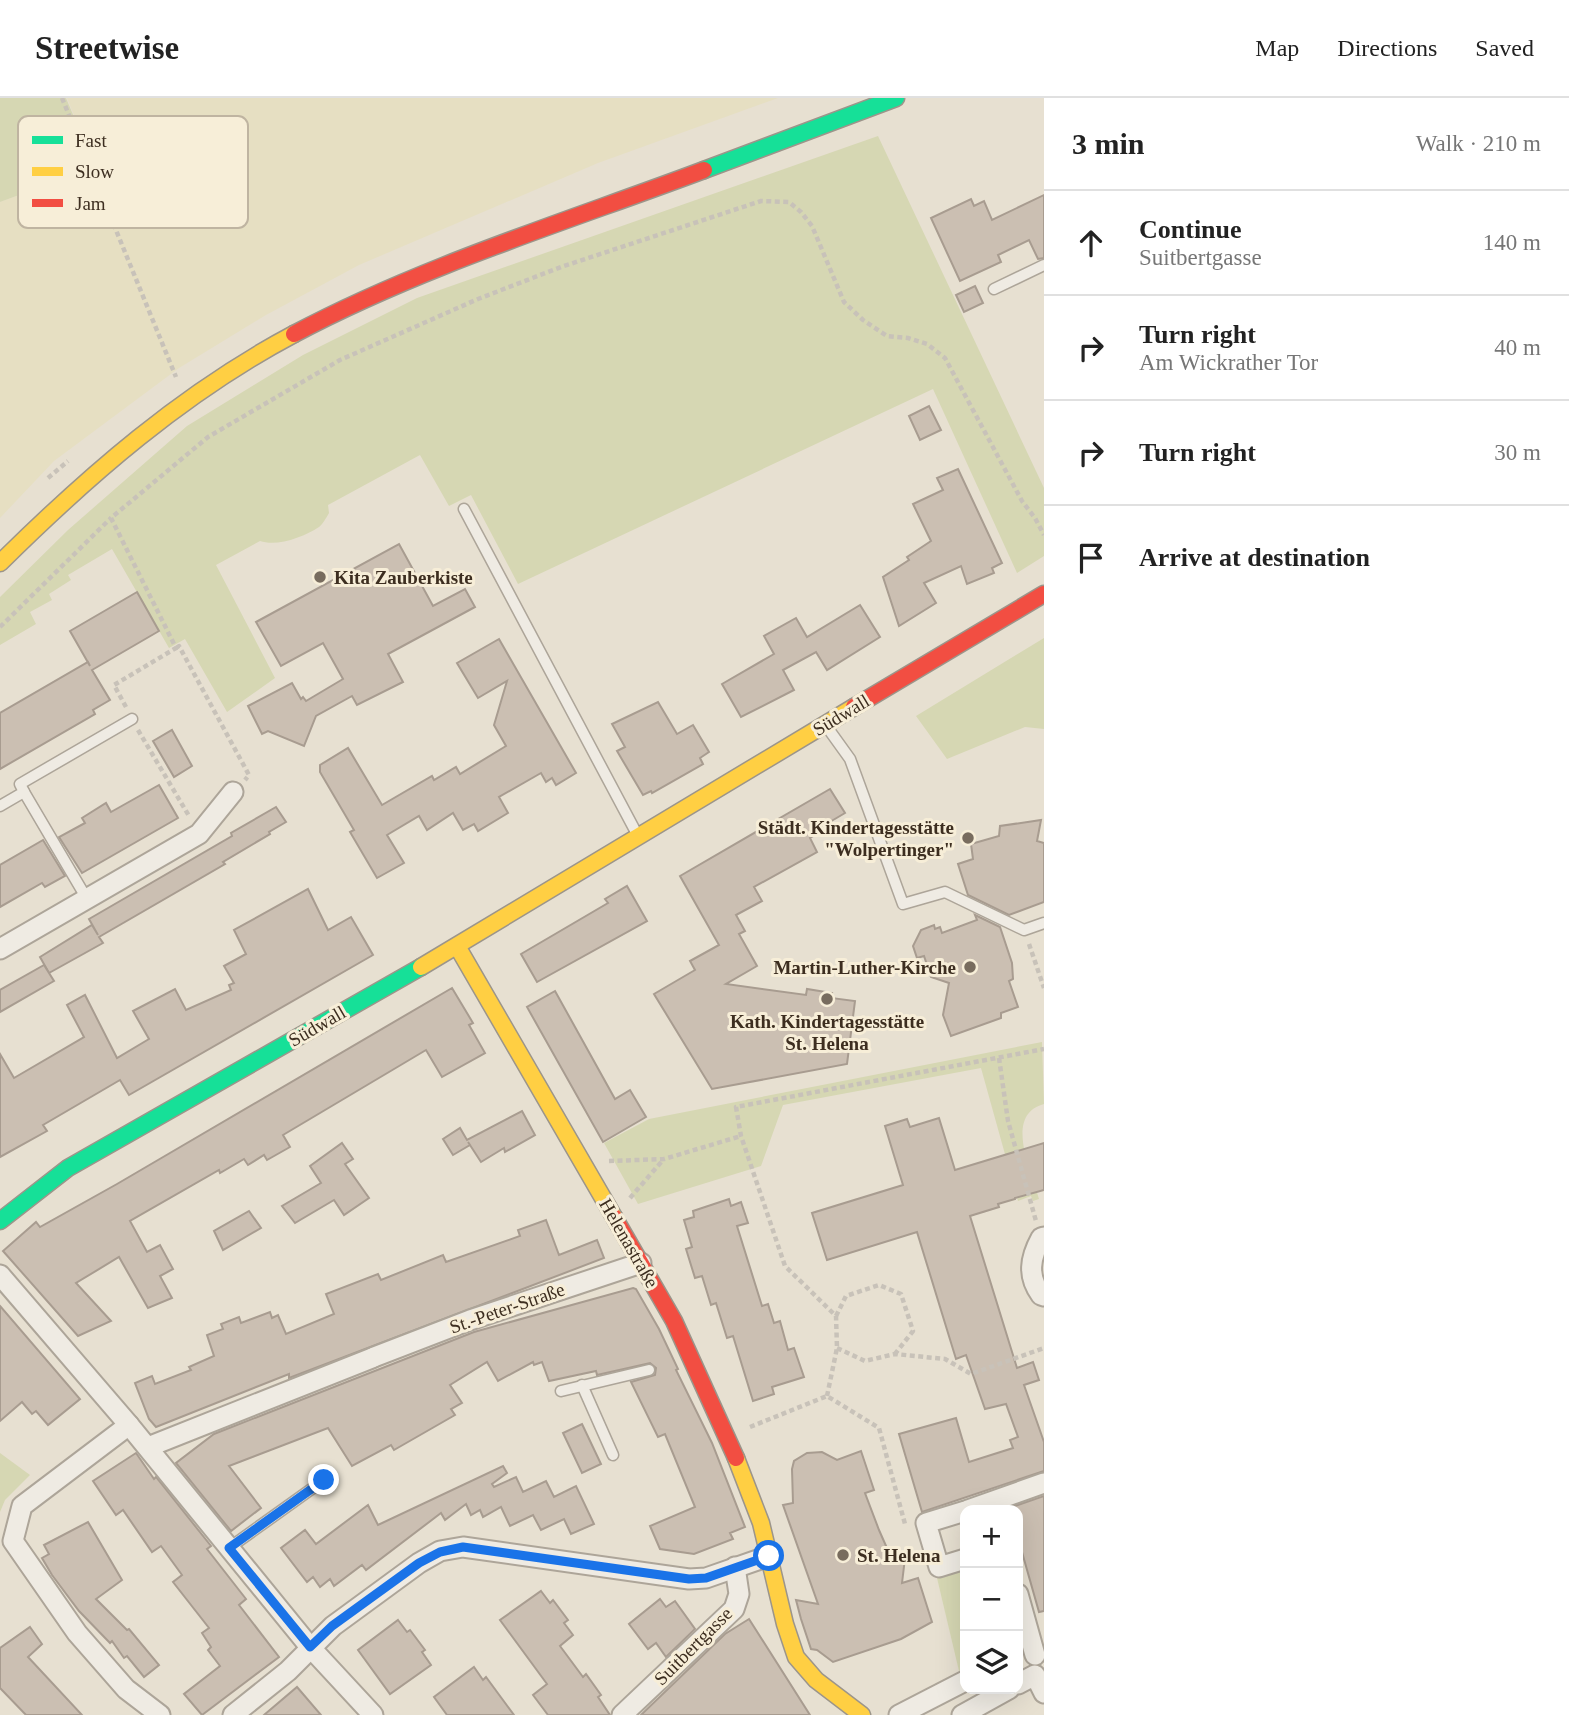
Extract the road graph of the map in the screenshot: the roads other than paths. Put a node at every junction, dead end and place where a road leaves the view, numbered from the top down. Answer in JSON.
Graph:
{"nodes":[{"id":1,"x":896,"y":98,"type":"edge"},
{"id":2,"x":1044,"y":265,"type":"edge"},
{"id":3,"x":994,"y":289,"type":"dead end"},
{"id":4,"x":464,"y":509,"type":"dead end"},
{"id":5,"x":0,"y":563,"type":"edge"},
{"id":6,"x":1044,"y":594,"type":"edge"},
{"id":7,"x":132,"y":719,"type":"road end"},
{"id":8,"x":825,"y":724,"type":"junction"},
{"id":9,"x":24,"y":792,"type":"junction"},
{"id":10,"x":233,"y":792,"type":"road end"},
{"id":11,"x":0,"y":806,"type":"edge"},
{"id":12,"x":639,"y":836,"type":"junction"},
{"id":13,"x":87,"y":899,"type":"junction"},
{"id":14,"x":1044,"y":923,"type":"edge"},
{"id":15,"x":457,"y":946,"type":"junction"},
{"id":16,"x":0,"y":949,"type":"edge"},
{"id":17,"x":0,"y":1221,"type":"edge"},
{"id":18,"x":1042,"y":1238,"type":"edge"},
{"id":19,"x":642,"y":1263,"type":"junction"},
{"id":20,"x":0,"y":1275,"type":"edge"},
{"id":21,"x":1044,"y":1296,"type":"edge"},
{"id":22,"x":649,"y":1370,"type":"dead end"},
{"id":23,"x":582,"y":1385,"type":"junction"},
{"id":24,"x":561,"y":1391,"type":"dead end"},
{"id":25,"x":129,"y":1424,"type":"junction"},
{"id":26,"x":148,"y":1447,"type":"junction"},
{"id":27,"x":612,"y":1455,"type":"dead end"},
{"id":28,"x":324,"y":1480,"type":"dead end"},
{"id":29,"x":1044,"y":1483,"type":"edge"},
{"id":30,"x":997,"y":1505,"type":"edge"},
{"id":31,"x":960,"y":1513,"type":"edge"},
{"id":32,"x":229,"y":1548,"type":"junction"},
{"id":33,"x":769,"y":1556,"type":"junction"},
{"id":34,"x":960,"y":1561,"type":"edge"},
{"id":35,"x":735,"y":1567,"type":"junction"},
{"id":36,"x":1023,"y":1613,"type":"edge"},
{"id":37,"x":310,"y":1647,"type":"junction"},
{"id":38,"x":1032,"y":1648,"type":"edge"},
{"id":39,"x":1023,"y":1681,"type":"edge"},
{"id":40,"x":960,"y":1684,"type":"edge"},
{"id":41,"x":1044,"y":1693,"type":"edge"},
{"id":42,"x":1000,"y":1694,"type":"edge"},
{"id":43,"x":160,"y":1715,"type":"edge"},
{"id":44,"x":233,"y":1715,"type":"edge"},
{"id":45,"x":373,"y":1715,"type":"edge"},
{"id":46,"x":622,"y":1715,"type":"edge"},
{"id":47,"x":862,"y":1715,"type":"edge"},
{"id":48,"x":899,"y":1715,"type":"edge"},
{"id":49,"x":962,"y":1715,"type":"edge"}],
"edges":[{"from":1,"to":5,"type":"street"},
{"from":2,"to":3,"type":"lane"},
{"from":4,"to":12,"type":"lane"},
{"from":6,"to":8,"type":"street","name":"Südwall"},
{"from":7,"to":9,"type":"lane"},
{"from":8,"to":12,"type":"street","name":"Südwall"},
{"from":8,"to":14,"type":"lane"},
{"from":9,"to":11,"type":"lane"},
{"from":9,"to":13,"type":"lane"},
{"from":10,"to":13,"type":"street"},
{"from":12,"to":15,"type":"street","name":"Südwall"},
{"from":13,"to":16,"type":"street"},
{"from":15,"to":17,"type":"street","name":"Südwall"},
{"from":15,"to":19,"type":"street","name":"Helenastraße"},
{"from":18,"to":21,"type":"street"},
{"from":19,"to":26,"type":"street","name":"St.-Peter-Straße"},
{"from":19,"to":33,"type":"street","name":"Helenastraße"},
{"from":20,"to":25,"type":"street"},
{"from":22,"to":23,"type":"lane"},
{"from":23,"to":24,"type":"lane"},
{"from":23,"to":27,"type":"lane"},
{"from":25,"to":26,"type":"street"},
{"from":25,"to":43,"type":"street"},
{"from":26,"to":32,"type":"street"},
{"from":28,"to":32,"type":"lane"},
{"from":29,"to":30,"type":"street"},
{"from":31,"to":34,"type":"street"},
{"from":32,"to":37,"type":"street"},
{"from":33,"to":35,"type":"street","name":"Suitbertgasse"},
{"from":33,"to":47,"type":"street","name":"Helenastraße"},
{"from":35,"to":37,"type":"street","name":"Suitbertgasse"},
{"from":35,"to":46,"type":"street","name":"Suitbertgasse"},
{"from":36,"to":38,"type":"street"},
{"from":37,"to":44,"type":"street","name":"Suitbertgasse"},
{"from":37,"to":45,"type":"street"},
{"from":39,"to":41,"type":"street"},
{"from":40,"to":48,"type":"street"},
{"from":42,"to":49,"type":"street"}]}
